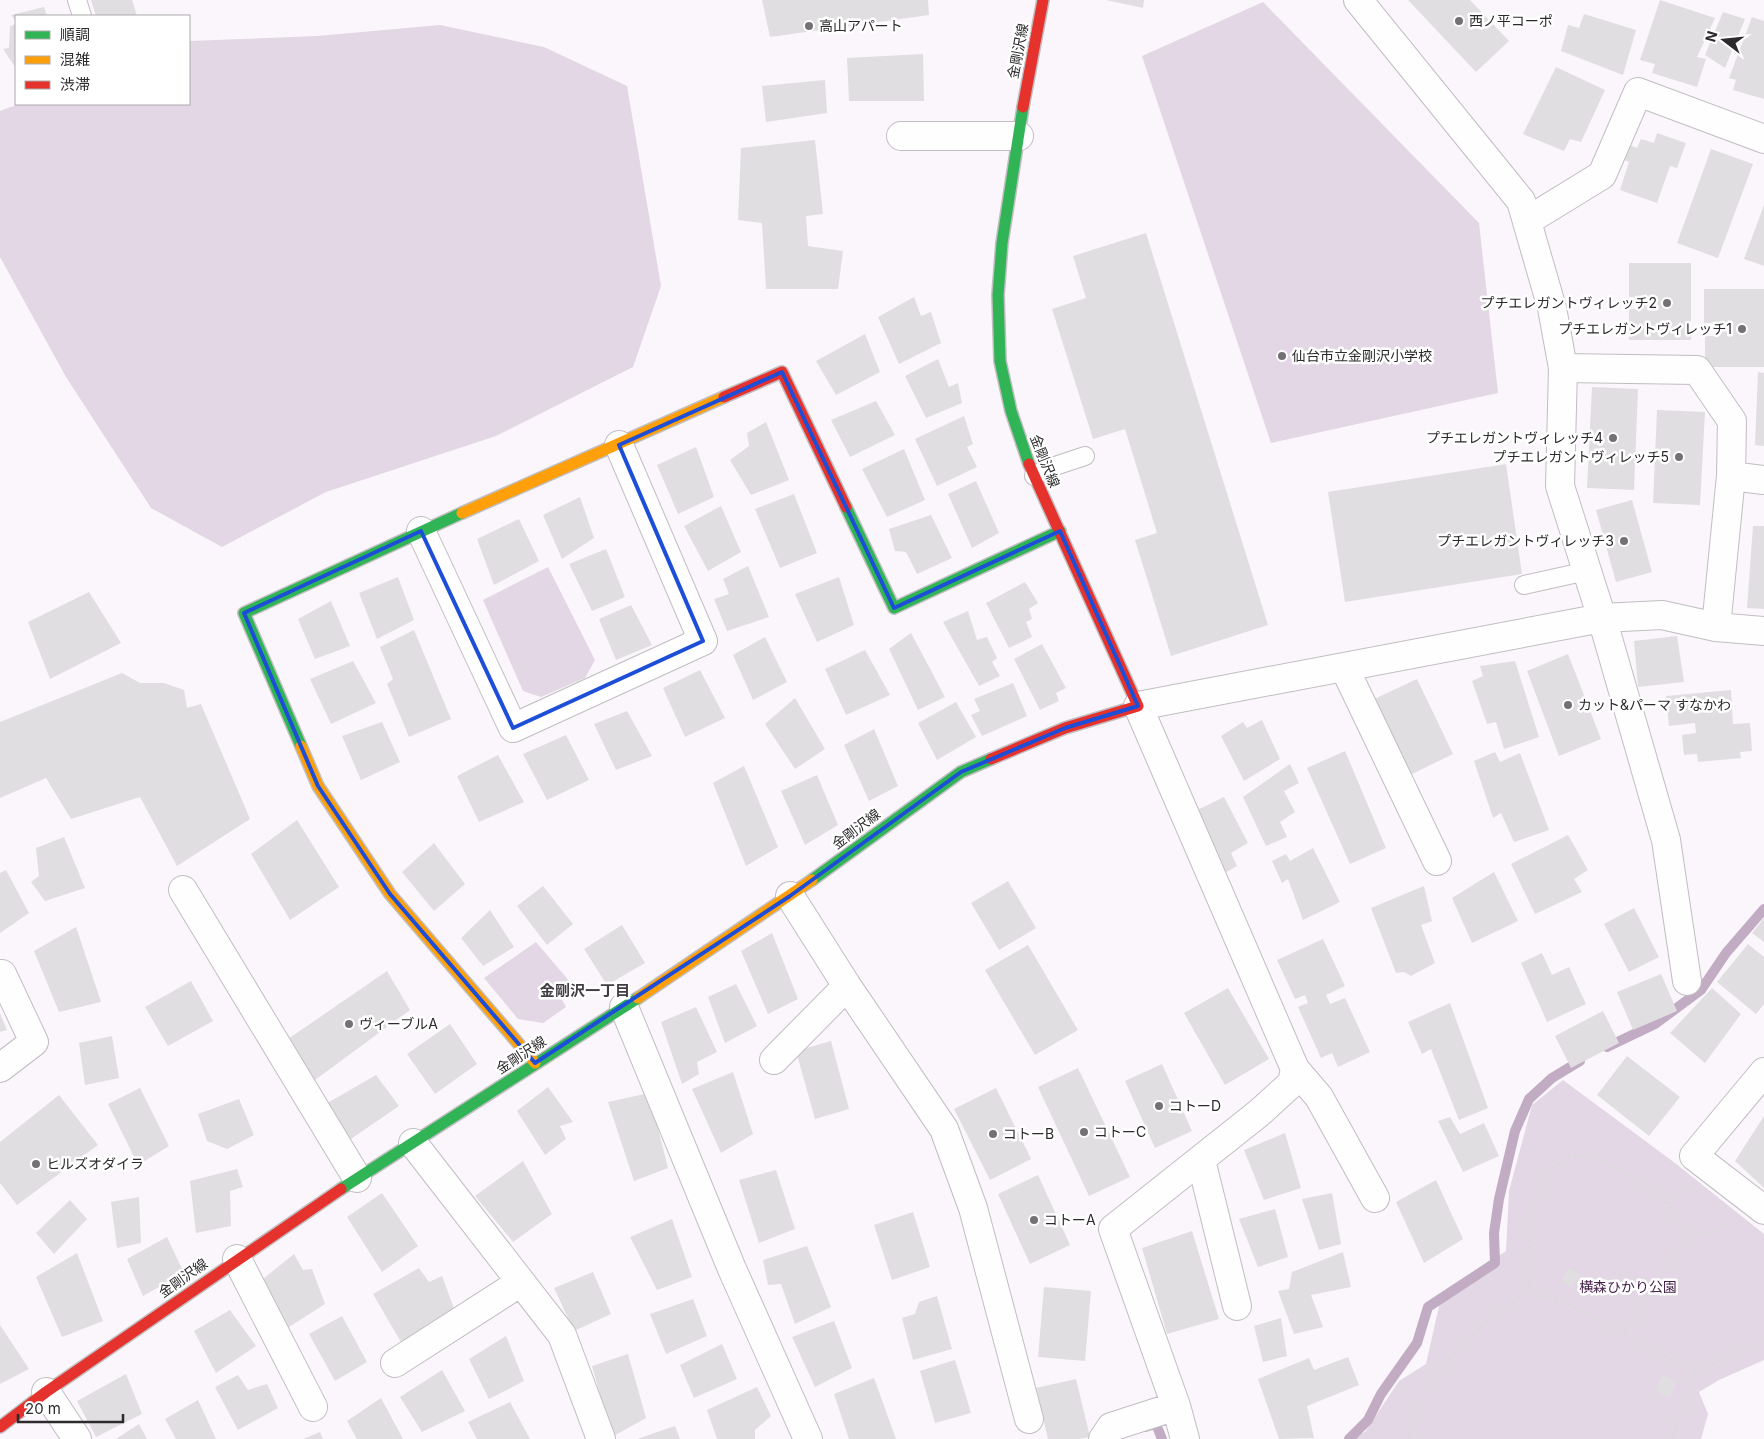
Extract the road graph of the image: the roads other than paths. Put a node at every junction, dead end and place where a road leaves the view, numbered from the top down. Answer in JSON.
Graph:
{"nodes":[{"id":1,"x":77,"y":0,"type":"edge"},
{"id":2,"x":1043,"y":0,"type":"edge"},
{"id":3,"x":1358,"y":0,"type":"edge"},
{"id":4,"x":82,"y":15,"type":"edge"},
{"id":5,"x":901,"y":136,"type":"dead end"},
{"id":6,"x":1019,"y":136,"type":"junction"},
{"id":7,"x":1764,"y":139,"type":"edge"},
{"id":8,"x":1520,"y":210,"type":"junction"},
{"id":9,"x":1563,"y":368,"type":"junction"},
{"id":10,"x":619,"y":445,"type":"junction"},
{"id":11,"x":1085,"y":456,"type":"dead end"},
{"id":12,"x":1034,"y":476,"type":"junction"},
{"id":13,"x":1731,"y":476,"type":"junction"},
{"id":14,"x":1764,"y":480,"type":"edge"},
{"id":15,"x":421,"y":531,"type":"junction"},
{"id":16,"x":1060,"y":531,"type":"junction"},
{"id":17,"x":1587,"y":571,"type":"junction"},
{"id":18,"x":1524,"y":585,"type":"dead end"},
{"id":19,"x":1602,"y":618,"type":"junction"},
{"id":20,"x":1716,"y":627,"type":"junction"},
{"id":21,"x":1764,"y":631,"type":"edge"},
{"id":22,"x":1344,"y":667,"type":"junction"},
{"id":23,"x":1138,"y":706,"type":"junction"},
{"id":24,"x":1437,"y":861,"type":"dead end"},
{"id":25,"x":183,"y":890,"type":"dead end"},
{"id":26,"x":790,"y":896,"type":"junction"},
{"id":27,"x":2,"y":974,"type":"dead end"},
{"id":28,"x":1687,"y":981,"type":"dead end"},
{"id":29,"x":847,"y":986,"type":"junction"},
{"id":30,"x":624,"y":1007,"type":"junction"},
{"id":31,"x":774,"y":1060,"type":"dead end"},
{"id":32,"x":535,"y":1063,"type":"junction"},
{"id":33,"x":0,"y":1068,"type":"edge"},
{"id":34,"x":1294,"y":1069,"type":"junction"},
{"id":35,"x":1764,"y":1072,"type":"edge"},
{"id":36,"x":413,"y":1143,"type":"junction"},
{"id":37,"x":1200,"y":1160,"type":"junction"},
{"id":38,"x":356,"y":1178,"type":"junction"},
{"id":39,"x":1374,"y":1198,"type":"dead end"},
{"id":40,"x":1756,"y":1204,"type":"edge"},
{"id":41,"x":237,"y":1259,"type":"junction"},
{"id":42,"x":521,"y":1282,"type":"junction"},
{"id":43,"x":1238,"y":1306,"type":"dead end"},
{"id":44,"x":395,"y":1363,"type":"dead end"},
{"id":45,"x":46,"y":1392,"type":"junction"},
{"id":46,"x":1176,"y":1406,"type":"junction"},
{"id":47,"x":313,"y":1407,"type":"dead end"},
{"id":48,"x":1029,"y":1418,"type":"dead end"},
{"id":49,"x":0,"y":1427,"type":"edge"},
{"id":50,"x":77,"y":1439,"type":"edge"},
{"id":51,"x":602,"y":1439,"type":"edge"},
{"id":52,"x":808,"y":1439,"type":"edge"},
{"id":53,"x":1103,"y":1439,"type":"edge"},
{"id":54,"x":1185,"y":1439,"type":"edge"}],
"edges":[{"from":1,"to":4,"type":"lane"},
{"from":2,"to":6,"type":"street","name":"金剛沢線"},
{"from":3,"to":8,"type":"street"},
{"from":5,"to":6,"type":"street"},
{"from":6,"to":12,"type":"street","name":"金剛沢線"},
{"from":7,"to":8,"type":"street"},
{"from":8,"to":9,"type":"street"},
{"from":9,"to":13,"type":"street"},
{"from":9,"to":17,"type":"street"},
{"from":10,"to":15,"type":"street"},
{"from":10,"to":15,"type":"street"},
{"from":10,"to":16,"type":"street"},
{"from":11,"to":12,"type":"lane"},
{"from":12,"to":16,"type":"street","name":"金剛沢線"},
{"from":13,"to":14,"type":"street"},
{"from":13,"to":20,"type":"street"},
{"from":15,"to":32,"type":"street"},
{"from":16,"to":23,"type":"street","name":"金剛沢線"},
{"from":17,"to":18,"type":"lane"},
{"from":17,"to":19,"type":"street"},
{"from":19,"to":20,"type":"street"},
{"from":19,"to":22,"type":"street"},
{"from":19,"to":28,"type":"street"},
{"from":20,"to":21,"type":"street"},
{"from":22,"to":23,"type":"street"},
{"from":22,"to":24,"type":"street"},
{"from":23,"to":26,"type":"street","name":"金剛沢線"},
{"from":23,"to":34,"type":"street"},
{"from":25,"to":38,"type":"street"},
{"from":26,"to":29,"type":"street"},
{"from":26,"to":30,"type":"street","name":"金剛沢線"},
{"from":27,"to":33,"type":"street"},
{"from":29,"to":31,"type":"street"},
{"from":29,"to":48,"type":"street"},
{"from":30,"to":32,"type":"street","name":"金剛沢線"},
{"from":30,"to":52,"type":"street"},
{"from":32,"to":36,"type":"street","name":"金剛沢線"},
{"from":34,"to":37,"type":"street"},
{"from":34,"to":39,"type":"street"},
{"from":35,"to":40,"type":"street"},
{"from":36,"to":38,"type":"street","name":"金剛沢線"},
{"from":36,"to":42,"type":"street"},
{"from":37,"to":43,"type":"street"},
{"from":37,"to":46,"type":"street"},
{"from":38,"to":41,"type":"street","name":"金剛沢線"},
{"from":41,"to":45,"type":"street","name":"金剛沢線"},
{"from":41,"to":47,"type":"street"},
{"from":42,"to":44,"type":"street"},
{"from":42,"to":51,"type":"street"},
{"from":45,"to":49,"type":"street","name":"金剛沢線"},
{"from":45,"to":50,"type":"street"},
{"from":46,"to":53,"type":"street"},
{"from":46,"to":54,"type":"street"}]}
